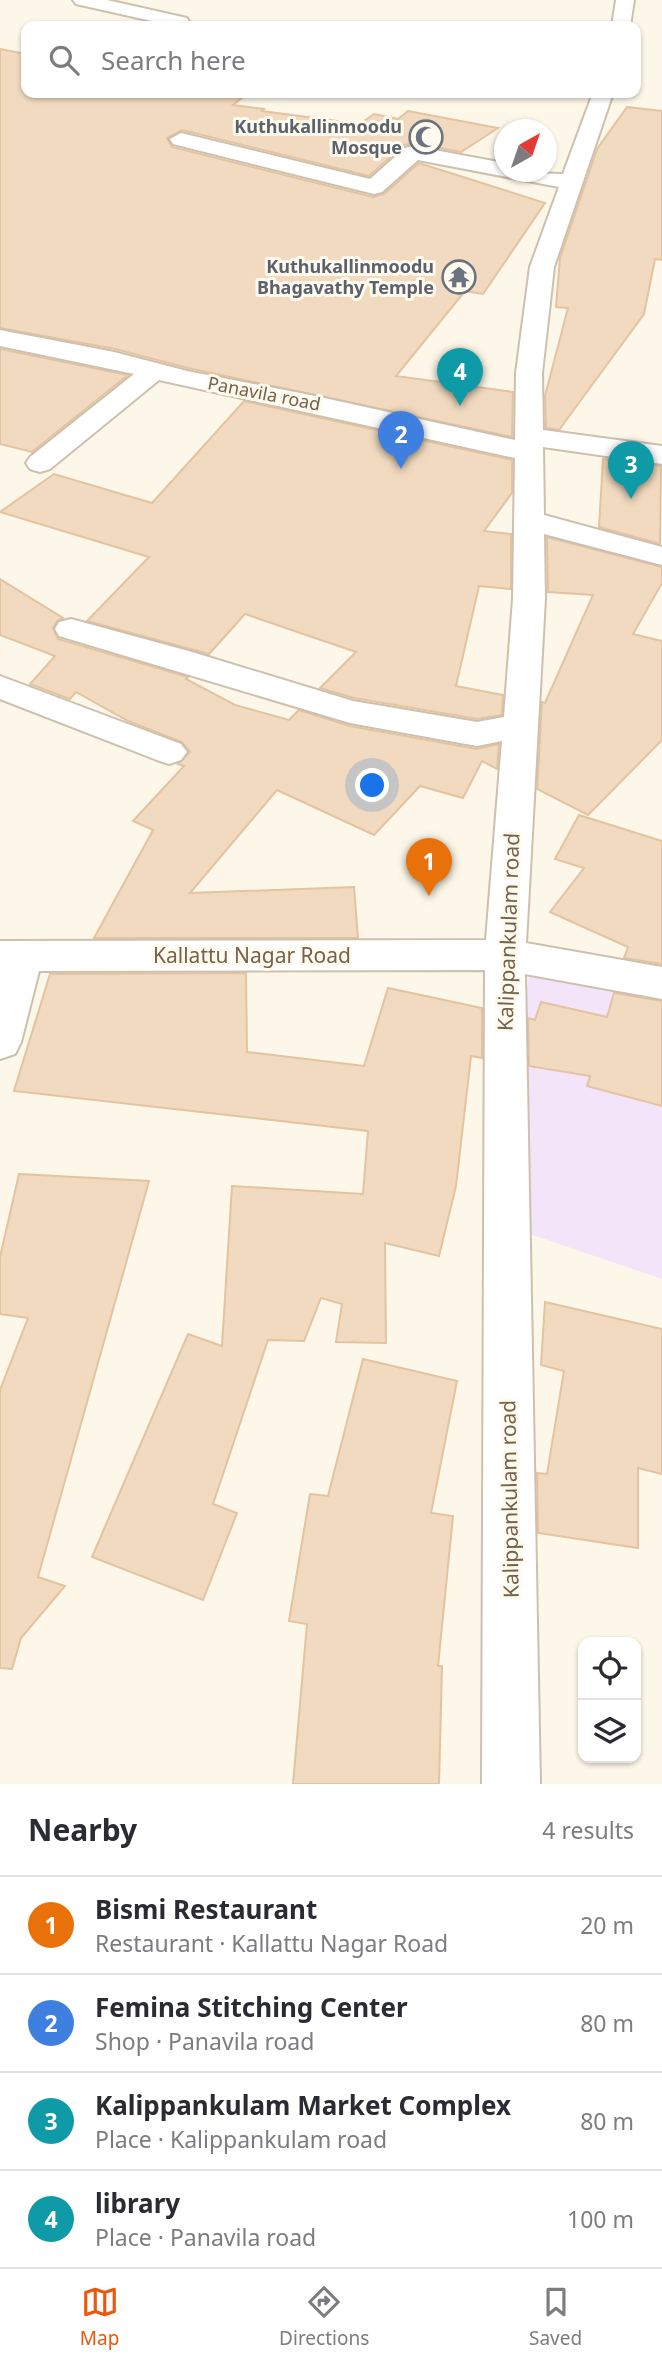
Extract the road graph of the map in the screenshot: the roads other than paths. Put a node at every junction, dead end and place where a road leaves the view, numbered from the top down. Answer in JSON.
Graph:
{"nodes":[{"id":1,"x":82,"y":0,"type":"edge"},
{"id":2,"x":625,"y":0,"type":"edge"},
{"id":3,"x":176,"y":21,"type":"edge"},
{"id":4,"x":622,"y":21,"type":"edge"},
{"id":5,"x":601,"y":98,"type":"edge"},
{"id":6,"x":181,"y":139,"type":"dead end"},
{"id":7,"x":432,"y":139,"type":"dead end"},
{"id":8,"x":413,"y":153,"type":"junction"},
{"id":9,"x":494,"y":168,"type":"edge"},
{"id":10,"x":557,"y":180,"type":"edge"},
{"id":11,"x":570,"y":182,"type":"junction"},
{"id":12,"x":2,"y":340,"type":"edge"},
{"id":13,"x":154,"y":371,"type":"junction"},
{"id":14,"x":528,"y":444,"type":"junction"},
{"id":15,"x":662,"y":455,"type":"edge"},
{"id":16,"x":40,"y":463,"type":"dead end"},
{"id":17,"x":528,"y":520,"type":"junction"},
{"id":18,"x":662,"y":556,"type":"edge"},
{"id":19,"x":71,"y":629,"type":"dead end"},
{"id":20,"x":0,"y":687,"type":"edge"},
{"id":21,"x":519,"y":726,"type":"junction"},
{"id":22,"x":169,"y":752,"type":"dead end"},
{"id":23,"x":505,"y":955,"type":"junction"},
{"id":24,"x":11,"y":956,"type":"edge"},
{"id":25,"x":662,"y":983,"type":"edge"},
{"id":26,"x":0,"y":1042,"type":"edge"},
{"id":27,"x":511,"y":1784,"type":"edge"}],
"edges":[{"from":1,"to":3,"type":"street"},
{"from":2,"to":4,"type":"street"},
{"from":5,"to":11,"type":"street","name":"Kalippankulam road"},
{"from":6,"to":8,"type":"street"},
{"from":7,"to":8,"type":"street"},
{"from":8,"to":9,"type":"street"},
{"from":10,"to":11,"type":"street"},
{"from":11,"to":14,"type":"street","name":"Kalippankulam road"},
{"from":12,"to":13,"type":"street","name":"Panavila road"},
{"from":13,"to":14,"type":"street","name":"Panavila road"},
{"from":13,"to":16,"type":"street"},
{"from":14,"to":15,"type":"street","name":"Panavila road"},
{"from":14,"to":17,"type":"street","name":"Kalippankulam road"},
{"from":17,"to":18,"type":"street"},
{"from":17,"to":21,"type":"street","name":"Kalippankulam road"},
{"from":19,"to":21,"type":"street"},
{"from":20,"to":22,"type":"street"},
{"from":21,"to":23,"type":"street","name":"Kalippankulam road"},
{"from":23,"to":24,"type":"street","name":"Kallattu Nagar Road"},
{"from":23,"to":25,"type":"street","name":"Kallattu Nagar Road"},
{"from":23,"to":27,"type":"street","name":"Kalippankulam road"},
{"from":24,"to":26,"type":"street"}]}
